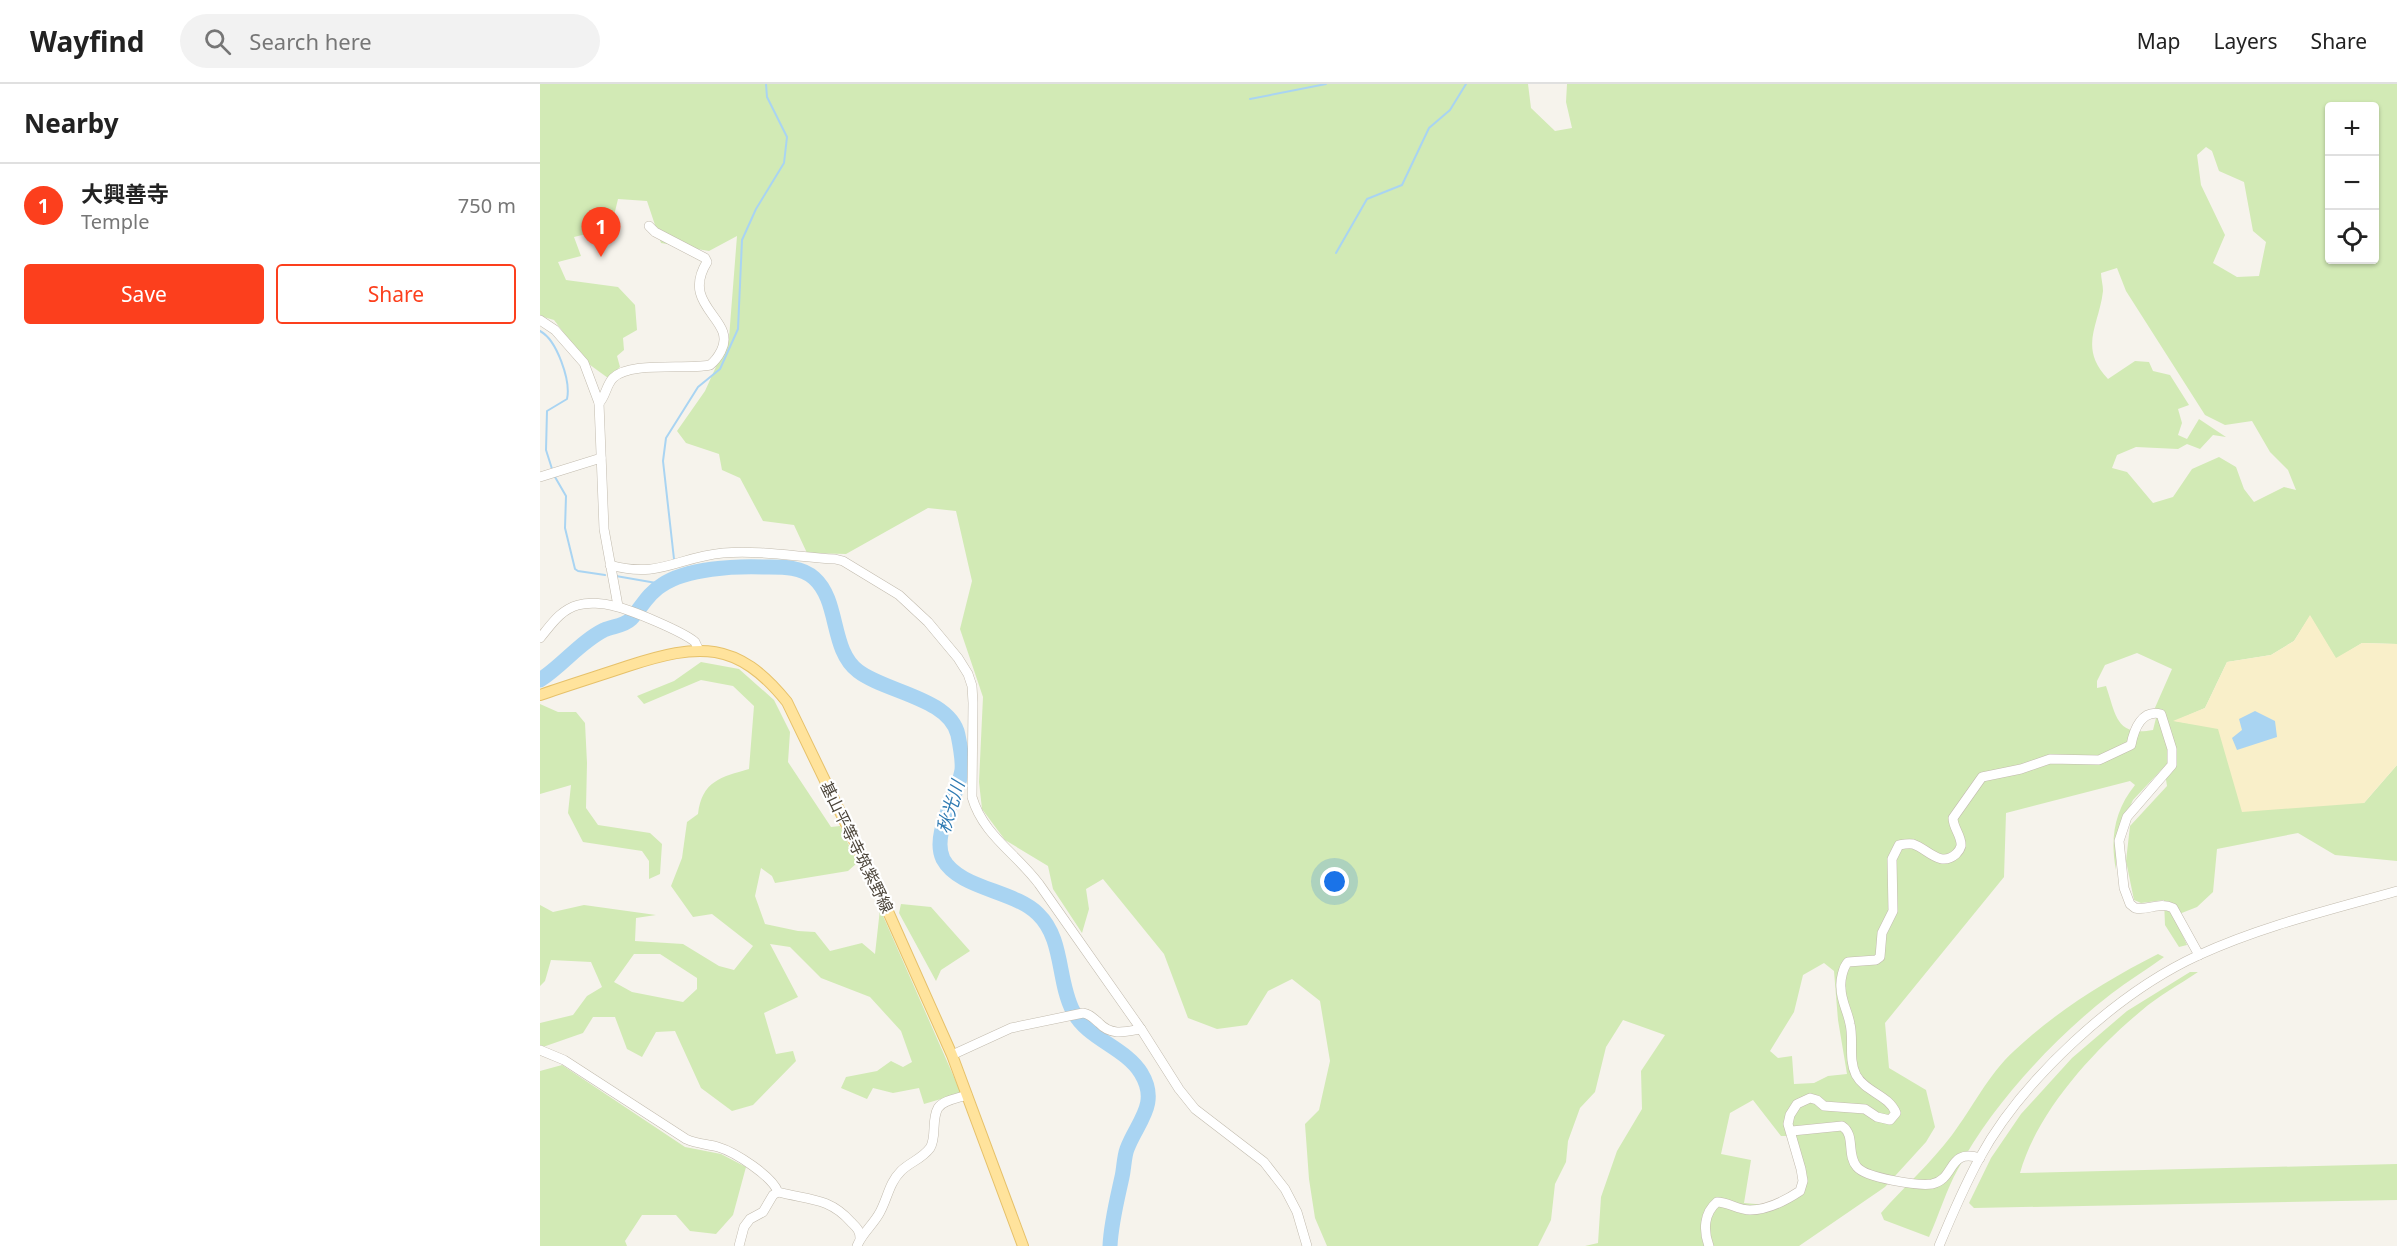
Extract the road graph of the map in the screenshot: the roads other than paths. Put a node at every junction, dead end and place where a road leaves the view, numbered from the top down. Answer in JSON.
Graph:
{"nodes":[{"id":1,"x":650,"y":226,"type":"dead end"},
{"id":2,"x":540,"y":320,"type":"edge"},
{"id":3,"x":599,"y":403,"type":"junction"},
{"id":4,"x":601,"y":458,"type":"junction"},
{"id":5,"x":540,"y":477,"type":"edge"},
{"id":6,"x":610,"y":565,"type":"junction"},
{"id":7,"x":622,"y":608,"type":"junction"},
{"id":8,"x":540,"y":638,"type":"edge"},
{"id":9,"x":699,"y":650,"type":"junction"},
{"id":10,"x":540,"y":695,"type":"edge"},
{"id":11,"x":2397,"y":891,"type":"edge"},
{"id":12,"x":2199,"y":955,"type":"junction"},
{"id":13,"x":1141,"y":1029,"type":"junction"},
{"id":14,"x":540,"y":1050,"type":"edge"},
{"id":15,"x":952,"y":1055,"type":"junction"},
{"id":16,"x":968,"y":1095,"type":"junction"},
{"id":17,"x":1792,"y":1131,"type":"junction"},
{"id":18,"x":1980,"y":1158,"type":"junction"},
{"id":19,"x":778,"y":1192,"type":"junction"},
{"id":20,"x":859,"y":1242,"type":"edge"},
{"id":21,"x":739,"y":1246,"type":"edge"},
{"id":22,"x":1023,"y":1246,"type":"edge"},
{"id":23,"x":1307,"y":1246,"type":"edge"},
{"id":24,"x":1709,"y":1246,"type":"edge"},
{"id":25,"x":1939,"y":1246,"type":"edge"}],
"edges":[{"from":1,"to":3,"type":"street"},
{"from":2,"to":3,"type":"street"},
{"from":3,"to":4,"type":"street"},
{"from":4,"to":5,"type":"street"},
{"from":4,"to":6,"type":"street"},
{"from":6,"to":7,"type":"street"},
{"from":6,"to":13,"type":"street"},
{"from":7,"to":8,"type":"street"},
{"from":7,"to":9,"type":"street"},
{"from":9,"to":10,"type":"main road","name":"基山平等寺筑紫野線"},
{"from":9,"to":15,"type":"main road","name":"基山平等寺筑紫野線"},
{"from":11,"to":12,"type":"street"},
{"from":12,"to":17,"type":"street"},
{"from":12,"to":18,"type":"street"},
{"from":13,"to":15,"type":"street"},
{"from":13,"to":23,"type":"street"},
{"from":14,"to":19,"type":"street"},
{"from":15,"to":16,"type":"main road","name":"基山平等寺筑紫野線"},
{"from":16,"to":20,"type":"street"},
{"from":16,"to":22,"type":"main road","name":"基山平等寺筑紫野線"},
{"from":17,"to":18,"type":"street"},
{"from":17,"to":24,"type":"street"},
{"from":18,"to":25,"type":"street"},
{"from":19,"to":20,"type":"street"},
{"from":19,"to":21,"type":"street"}]}
